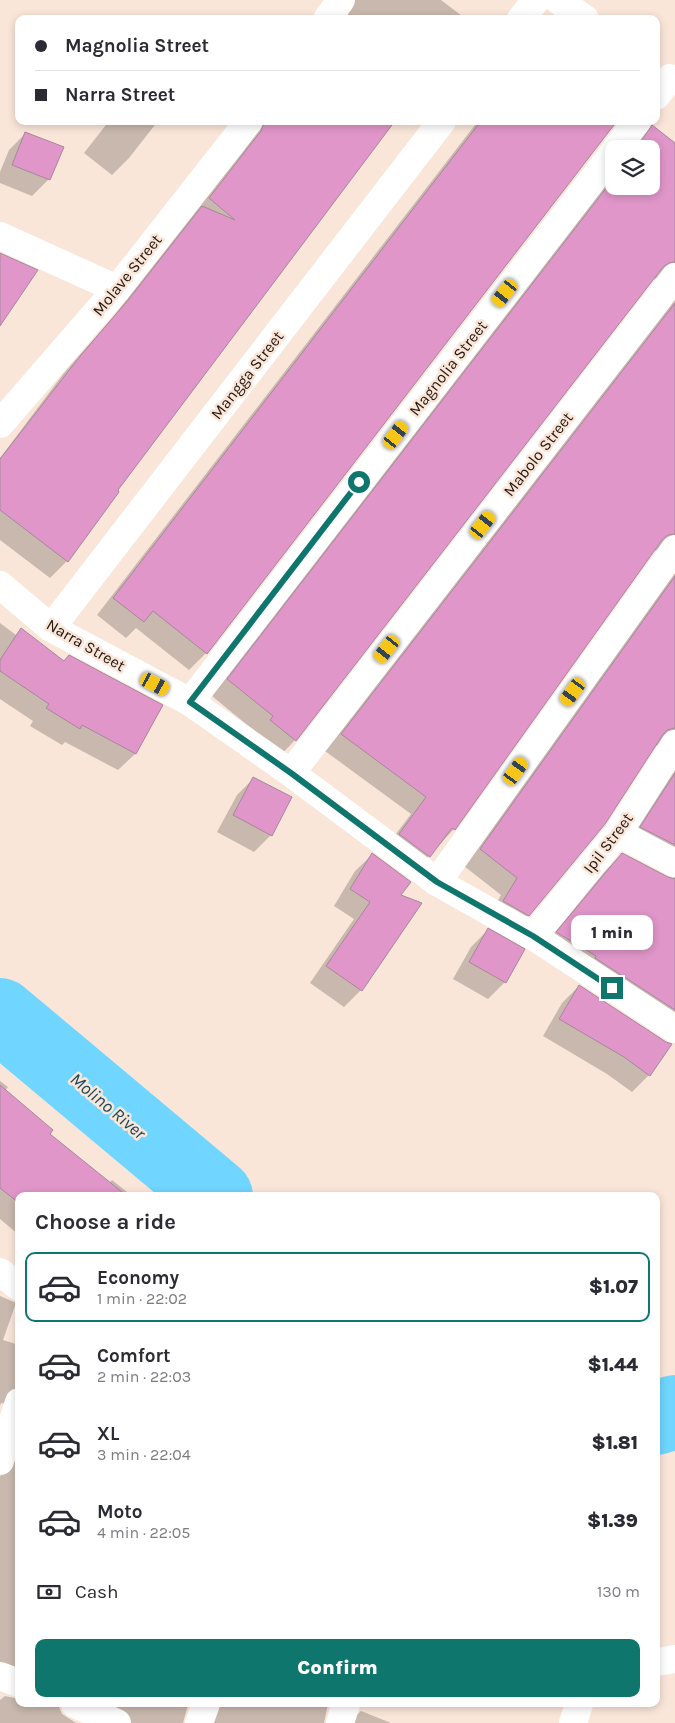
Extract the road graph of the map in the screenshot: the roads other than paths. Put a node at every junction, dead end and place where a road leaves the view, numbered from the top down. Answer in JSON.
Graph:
{"nodes":[{"id":1,"x":341,"y":0,"type":"edge"},
{"id":2,"x":536,"y":0,"type":"edge"},
{"id":3,"x":558,"y":0,"type":"edge"},
{"id":4,"x":330,"y":15,"type":"edge"},
{"id":5,"x":524,"y":15,"type":"edge"},
{"id":6,"x":579,"y":15,"type":"edge"},
{"id":7,"x":246,"y":125,"type":"edge"},
{"id":8,"x":439,"y":125,"type":"edge"},
{"id":9,"x":634,"y":125,"type":"edge"},
{"id":10,"x":623,"y":140,"type":"edge"},
{"id":11,"x":605,"y":163,"type":"edge"},
{"id":12,"x":0,"y":236,"type":"edge"},
{"id":13,"x":675,"y":277,"type":"edge"},
{"id":14,"x":117,"y":289,"type":"junction"},
{"id":15,"x":0,"y":424,"type":"edge"},
{"id":16,"x":675,"y":549,"type":"edge"},
{"id":17,"x":0,"y":585,"type":"edge"},
{"id":18,"x":51,"y":628,"type":"junction"},
{"id":19,"x":190,"y":702,"type":"junction"},
{"id":20,"x":675,"y":744,"type":"edge"},
{"id":21,"x":291,"y":773,"type":"junction"},
{"id":22,"x":618,"y":833,"type":"junction"},
{"id":23,"x":675,"y":863,"type":"edge"},
{"id":24,"x":437,"y":882,"type":"junction"},
{"id":25,"x":533,"y":936,"type":"junction"},
{"id":26,"x":675,"y":1029,"type":"edge"},
{"id":27,"x":0,"y":1272,"type":"edge"},
{"id":28,"x":15,"y":1284,"type":"edge"},
{"id":29,"x":15,"y":1414,"type":"edge"},
{"id":30,"x":0,"y":1461,"type":"edge"},
{"id":31,"x":675,"y":1660,"type":"edge"},
{"id":32,"x":660,"y":1662,"type":"edge"},
{"id":33,"x":0,"y":1676,"type":"edge"},
{"id":34,"x":15,"y":1682,"type":"edge"},
{"id":35,"x":82,"y":1707,"type":"edge"},
{"id":36,"x":205,"y":1707,"type":"edge"},
{"id":37,"x":345,"y":1707,"type":"edge"},
{"id":38,"x":578,"y":1707,"type":"edge"},
{"id":39,"x":117,"y":1723,"type":"edge"},
{"id":40,"x":199,"y":1723,"type":"edge"},
{"id":41,"x":340,"y":1723,"type":"edge"},
{"id":42,"x":573,"y":1723,"type":"edge"}],
"edges":[{"from":1,"to":4,"type":"street"},
{"from":2,"to":5,"type":"street"},
{"from":3,"to":6,"type":"street"},
{"from":7,"to":14,"type":"street","name":"Molave Street"},
{"from":8,"to":18,"type":"street","name":"Mangga Street"},
{"from":9,"to":10,"type":"street","name":"Magnolia Street"},
{"from":11,"to":19,"type":"street","name":"Magnolia Street"},
{"from":12,"to":14,"type":"street"},
{"from":13,"to":21,"type":"street","name":"Mabolo Street"},
{"from":14,"to":15,"type":"street","name":"Molave Street"},
{"from":16,"to":24,"type":"street"},
{"from":17,"to":18,"type":"street","name":"Narra Street"},
{"from":18,"to":19,"type":"street","name":"Narra Street"},
{"from":19,"to":21,"type":"street","name":"Narra Street"},
{"from":20,"to":22,"type":"street","name":"Ipil Street"},
{"from":21,"to":24,"type":"street","name":"Narra Street"},
{"from":22,"to":23,"type":"street"},
{"from":22,"to":25,"type":"street","name":"Ipil Street"},
{"from":24,"to":25,"type":"street","name":"Narra Street"},
{"from":25,"to":26,"type":"street","name":"Narra Street"},
{"from":27,"to":28,"type":"street"},
{"from":29,"to":30,"type":"street"},
{"from":31,"to":32,"type":"street"},
{"from":33,"to":34,"type":"street"},
{"from":35,"to":39,"type":"street"},
{"from":36,"to":40,"type":"street"},
{"from":37,"to":41,"type":"street"},
{"from":38,"to":42,"type":"street"}]}
